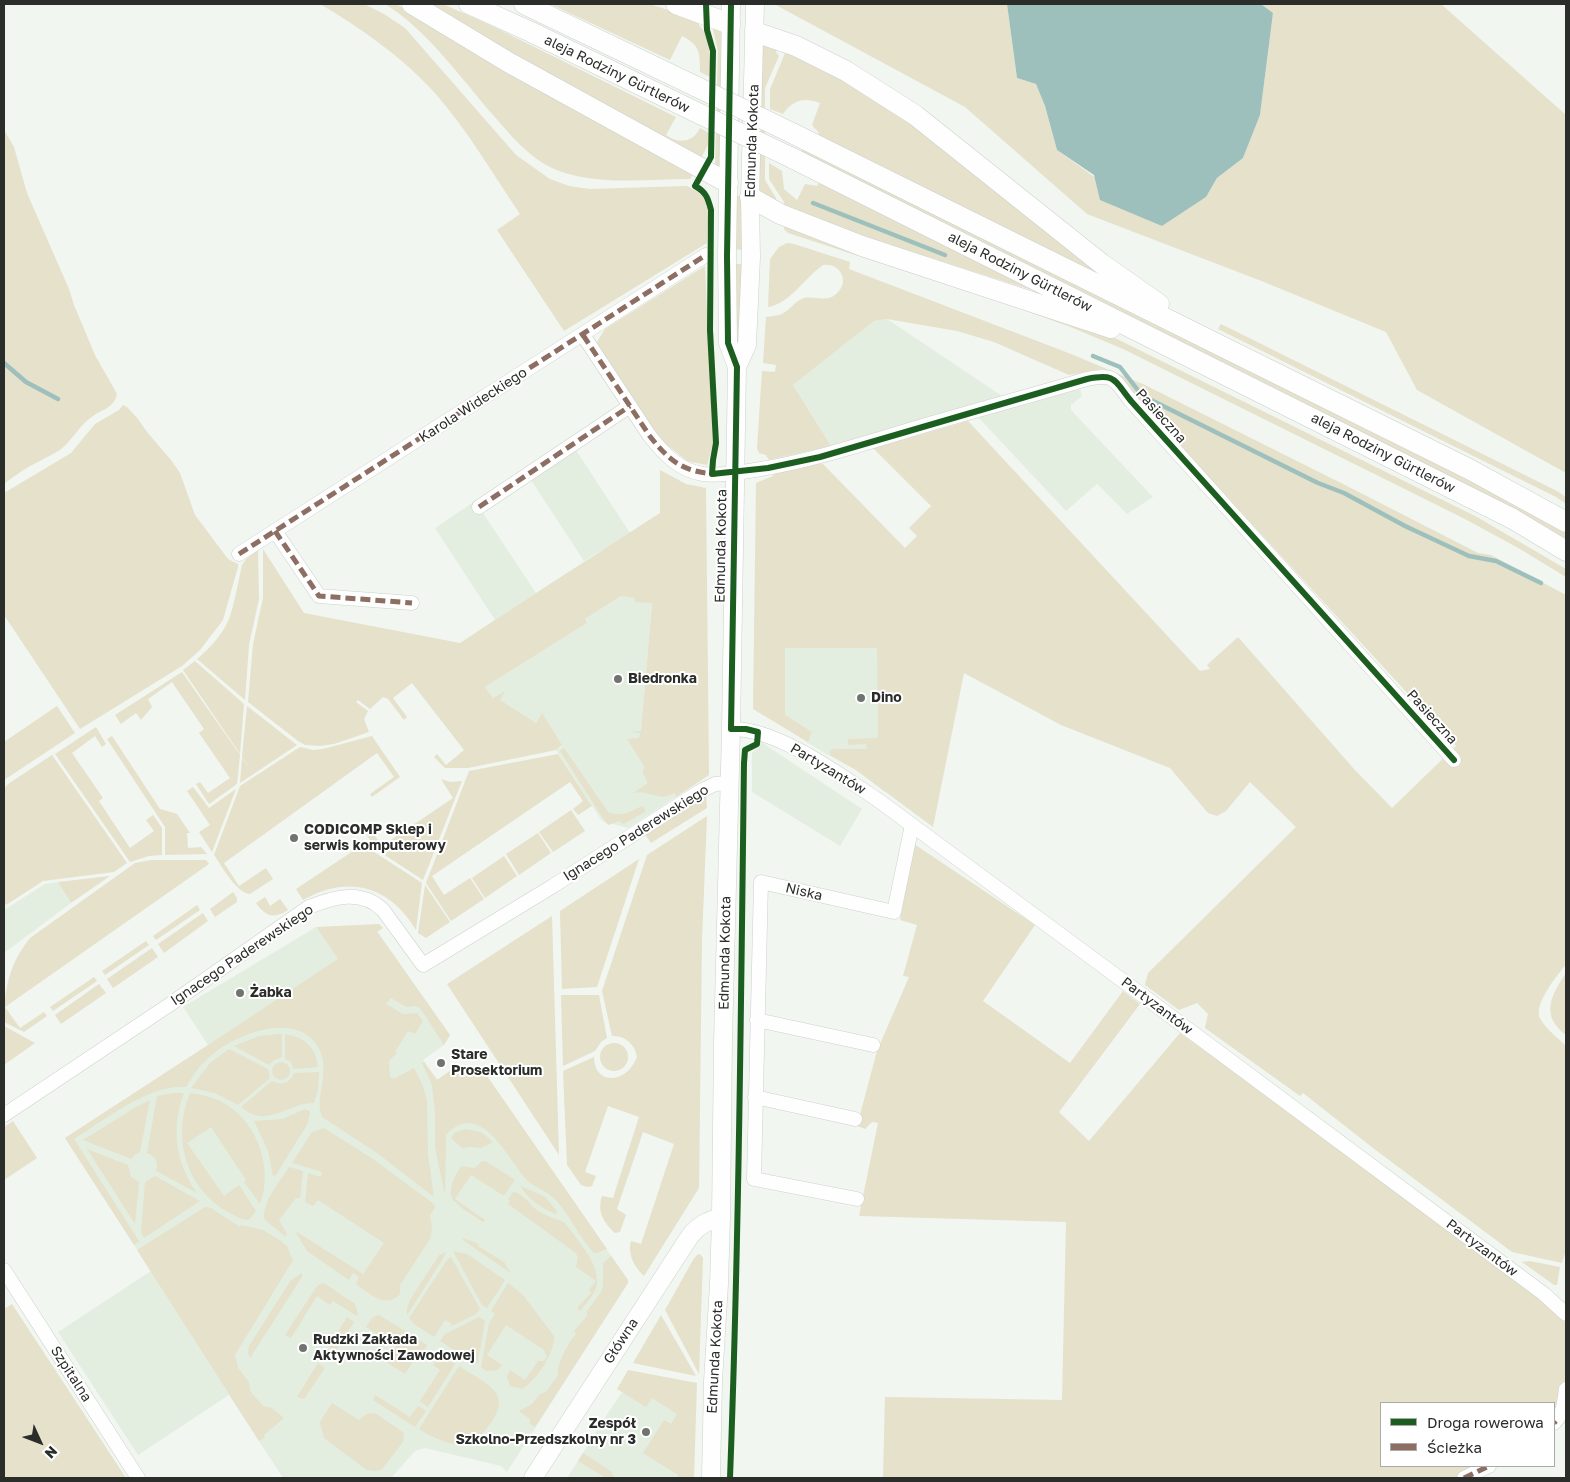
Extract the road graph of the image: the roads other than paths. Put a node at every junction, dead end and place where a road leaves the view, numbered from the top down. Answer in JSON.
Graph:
{"nodes":[{"id":1,"x":412,"y":4,"type":"edge"},
{"id":2,"x":469,"y":4,"type":"edge"},
{"id":3,"x":524,"y":4,"type":"edge"},
{"id":4,"x":676,"y":4,"type":"edge"},
{"id":5,"x":755,"y":4,"type":"edge"},
{"id":6,"x":731,"y":14,"type":"edge"},
{"id":7,"x":755,"y":32,"type":"junction"},
{"id":8,"x":728,"y":183,"type":"junction"},
{"id":9,"x":750,"y":196,"type":"junction"},
{"id":10,"x":706,"y":256,"type":"dead end"},
{"id":11,"x":583,"y":334,"type":"junction"},
{"id":12,"x":1214,"y":342,"type":"junction"},
{"id":13,"x":1179,"y":351,"type":"junction"},
{"id":14,"x":737,"y":367,"type":"junction"},
{"id":15,"x":630,"y":406,"type":"junction"},
{"id":16,"x":735,"y":472,"type":"junction"},
{"id":17,"x":479,"y":507,"type":"dead end"},
{"id":18,"x":1566,"y":522,"type":"edge"},
{"id":19,"x":275,"y":531,"type":"junction"},
{"id":20,"x":1566,"y":551,"type":"edge"},
{"id":21,"x":239,"y":554,"type":"dead end"},
{"id":22,"x":412,"y":603,"type":"dead end"},
{"id":23,"x":731,"y":729,"type":"junction"},
{"id":24,"x":1454,"y":760,"type":"dead end"},
{"id":25,"x":729,"y":783,"type":"junction"},
{"id":26,"x":912,"y":824,"type":"junction"},
{"id":27,"x":757,"y":1020,"type":"junction"},
{"id":28,"x":873,"y":1046,"type":"dead end"},
{"id":29,"x":755,"y":1097,"type":"junction"},
{"id":30,"x":4,"y":1115,"type":"edge"},
{"id":31,"x":855,"y":1119,"type":"dead end"},
{"id":32,"x":857,"y":1199,"type":"dead end"},
{"id":33,"x":721,"y":1217,"type":"junction"},
{"id":34,"x":4,"y":1270,"type":"edge"},
{"id":35,"x":8,"y":1287,"type":"edge"},
{"id":36,"x":1566,"y":1314,"type":"edge"},
{"id":37,"x":1566,"y":1389,"type":"edge"},
{"id":38,"x":1555,"y":1422,"type":"edge"},
{"id":39,"x":1487,"y":1467,"type":"edge"},
{"id":40,"x":138,"y":1478,"type":"edge"},
{"id":41,"x":533,"y":1478,"type":"edge"},
{"id":42,"x":711,"y":1478,"type":"edge"},
{"id":43,"x":1464,"y":1478,"type":"edge"}],
"edges":[{"from":1,"to":8,"type":"main road"},
{"from":2,"to":13,"type":"main road","name":"aleja Rodziny Gürtlerów","bridge":true},
{"from":3,"to":12,"type":"main road","name":"aleja Rodziny Gürtlerów","bridge":true},
{"from":4,"to":6,"type":"main road"},
{"from":5,"to":7,"type":"street","name":"Edmunda Kokota"},
{"from":6,"to":7,"type":"street"},
{"from":6,"to":8,"type":"street","name":"Edmunda Kokota"},
{"from":7,"to":9,"type":"street","name":"Edmunda Kokota"},
{"from":7,"to":12,"type":"main road"},
{"from":8,"to":9,"type":"street"},
{"from":8,"to":14,"type":"street","name":"Edmunda Kokota"},
{"from":9,"to":13,"type":"main road"},
{"from":9,"to":14,"type":"street","name":"Edmunda Kokota"},
{"from":10,"to":11,"type":"street","name":"Karola Wideckiego"},
{"from":11,"to":15,"type":"street"},
{"from":11,"to":19,"type":"street","name":"Karola Wideckiego"},
{"from":12,"to":18,"type":"main road","name":"aleja Rodziny Gürtlerów"},
{"from":13,"to":20,"type":"main road","name":"aleja Rodziny Gürtlerów"},
{"from":14,"to":16,"type":"street","name":"Edmunda Kokota"},
{"from":15,"to":16,"type":"street"},
{"from":15,"to":17,"type":"street"},
{"from":16,"to":23,"type":"street","name":"Edmunda Kokota"},
{"from":16,"to":24,"type":"street","name":"Pasieczna"},
{"from":19,"to":21,"type":"street","name":"Karola Wideckiego"},
{"from":19,"to":22,"type":"street"},
{"from":23,"to":25,"type":"street","name":"Edmunda Kokota"},
{"from":23,"to":26,"type":"street","name":"Partyzantów"},
{"from":25,"to":30,"type":"street","name":"Ignacego Paderewskiego"},
{"from":25,"to":33,"type":"street","name":"Edmunda Kokota"},
{"from":26,"to":27,"type":"street","name":"Niska"},
{"from":26,"to":36,"type":"street","name":"Partyzantów"},
{"from":27,"to":28,"type":"street"},
{"from":27,"to":29,"type":"street","name":"Niska"},
{"from":29,"to":31,"type":"street"},
{"from":29,"to":32,"type":"street","name":"Niska"},
{"from":33,"to":41,"type":"street","name":"Główna"},
{"from":33,"to":42,"type":"street","name":"Edmunda Kokota"},
{"from":34,"to":35,"type":"street","name":"Szpitalna"},
{"from":35,"to":40,"type":"street","name":"Szpitalna"},
{"from":37,"to":38,"type":"street"},
{"from":39,"to":43,"type":"street"}]}
